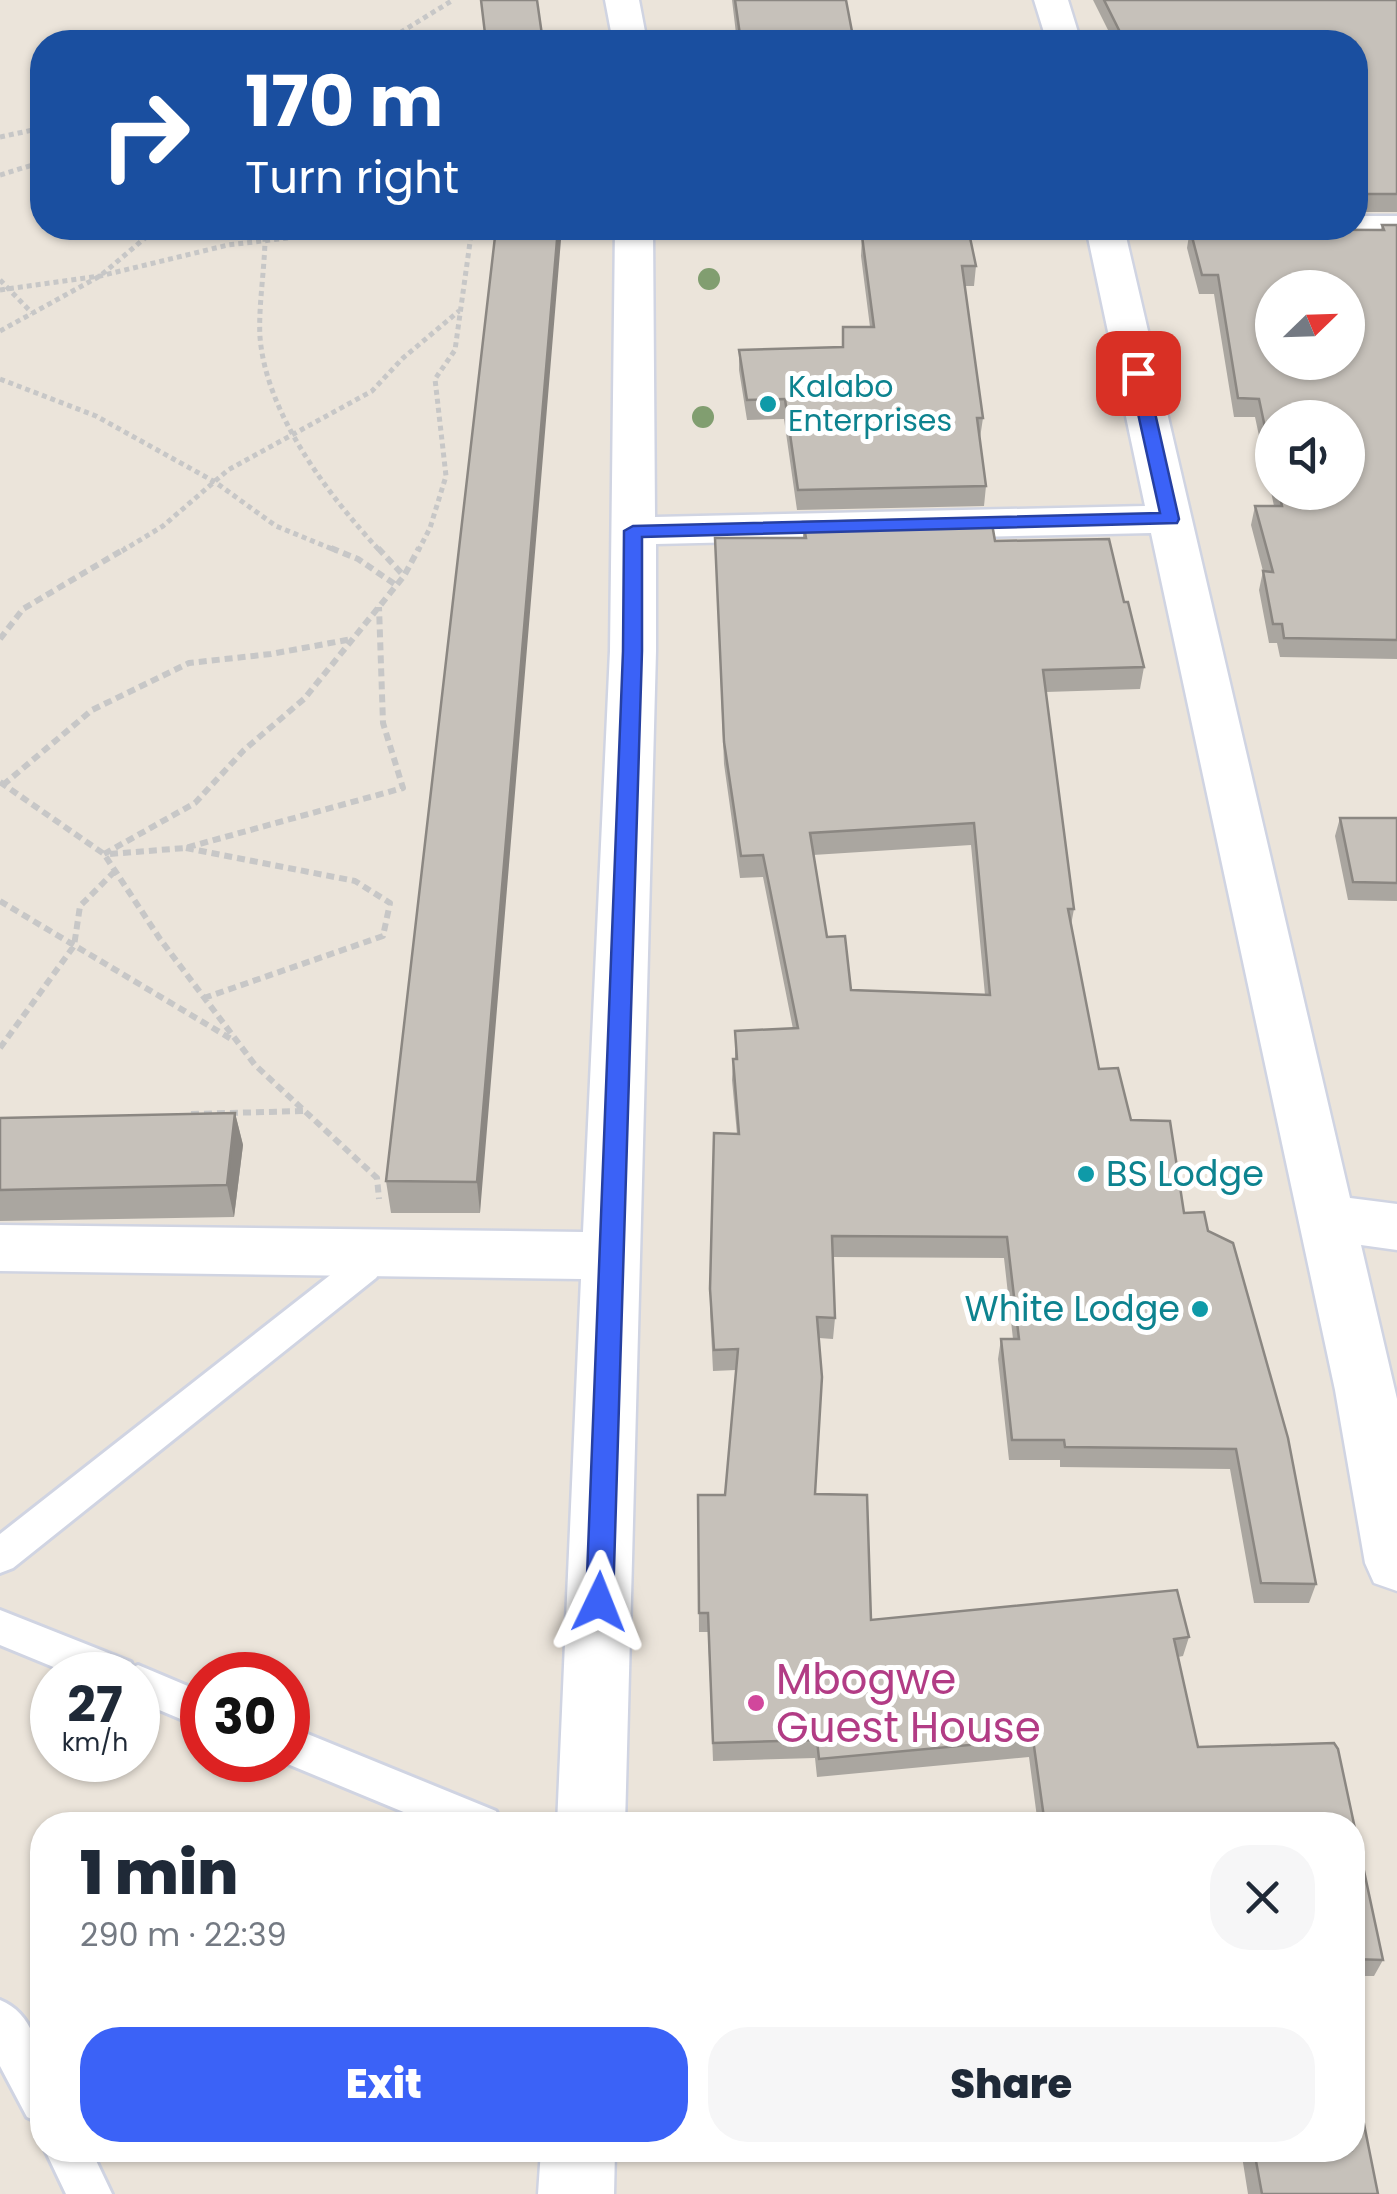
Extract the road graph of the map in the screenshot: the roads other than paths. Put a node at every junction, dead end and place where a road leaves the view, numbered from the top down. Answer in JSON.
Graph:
{"nodes":[{"id":1,"x":622,"y":0,"type":"edge"},
{"id":2,"x":1050,"y":0,"type":"edge"},
{"id":3,"x":628,"y":30,"type":"edge"},
{"id":4,"x":1060,"y":30,"type":"edge"},
{"id":5,"x":1368,"y":228,"type":"edge"},
{"id":6,"x":1397,"y":228,"type":"edge"},
{"id":7,"x":634,"y":240,"type":"edge"},
{"id":8,"x":1108,"y":240,"type":"edge"},
{"id":9,"x":1170,"y":519,"type":"junction"},
{"id":10,"x":633,"y":531,"type":"junction"},
{"id":11,"x":1326,"y":1217,"type":"junction"},
{"id":12,"x":1397,"y":1227,"type":"edge"},
{"id":13,"x":0,"y":1248,"type":"edge"},
{"id":14,"x":378,"y":1250,"type":"junction"},
{"id":15,"x":611,"y":1259,"type":"junction"},
{"id":16,"x":0,"y":1556,"type":"edge"},
{"id":17,"x":1397,"y":1563,"type":"edge"},
{"id":18,"x":0,"y":1627,"type":"edge"},
{"id":19,"x":61,"y":1652,"type":"edge"},
{"id":20,"x":310,"y":1754,"type":"edge"},
{"id":21,"x":450,"y":1812,"type":"edge"},
{"id":22,"x":591,"y":1812,"type":"edge"},
{"id":23,"x":0,"y":2021,"type":"edge"},
{"id":24,"x":30,"y":2079,"type":"edge"},
{"id":25,"x":74,"y":2162,"type":"edge"},
{"id":26,"x":577,"y":2162,"type":"edge"},
{"id":27,"x":90,"y":2194,"type":"edge"},
{"id":28,"x":576,"y":2194,"type":"edge"}],
"edges":[{"from":1,"to":3,"type":"street"},
{"from":2,"to":4,"type":"street"},
{"from":5,"to":6,"type":"street"},
{"from":7,"to":10,"type":"street"},
{"from":8,"to":9,"type":"street"},
{"from":9,"to":10,"type":"street"},
{"from":9,"to":11,"type":"street"},
{"from":10,"to":15,"type":"street"},
{"from":11,"to":12,"type":"street"},
{"from":11,"to":17,"type":"street"},
{"from":13,"to":14,"type":"street"},
{"from":14,"to":15,"type":"street"},
{"from":14,"to":16,"type":"lane"},
{"from":15,"to":22,"type":"street"},
{"from":18,"to":19,"type":"lane"},
{"from":20,"to":21,"type":"lane"},
{"from":23,"to":24,"type":"lane"},
{"from":25,"to":27,"type":"lane"},
{"from":26,"to":28,"type":"street"}]}
